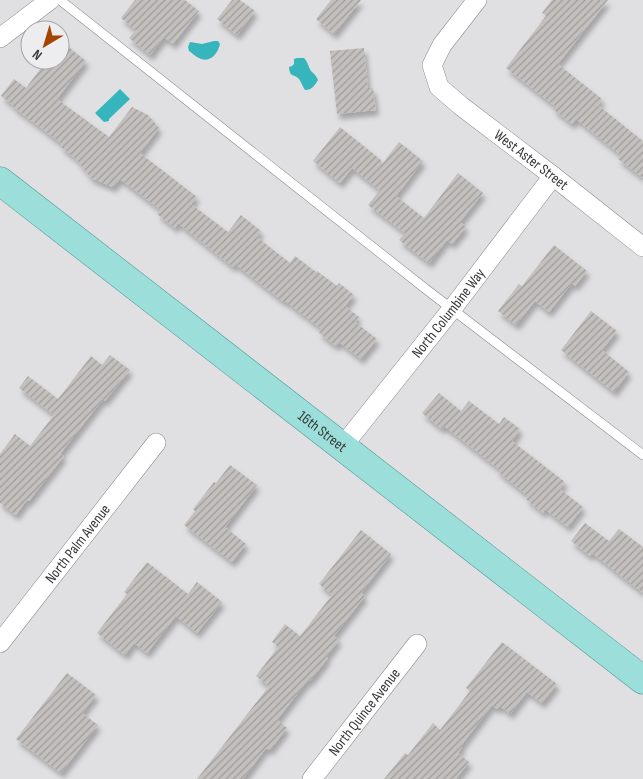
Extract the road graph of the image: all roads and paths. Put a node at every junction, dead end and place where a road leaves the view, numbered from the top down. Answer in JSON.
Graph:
{"nodes":[{"id":1,"x":50,"y":0,"type":"edge"},
{"id":2,"x":60,"y":0,"type":"edge"},
{"id":3,"x":477,"y":0,"type":"edge"},
{"id":4,"x":0,"y":38,"type":"edge"},
{"id":5,"x":554,"y":176,"type":"junction"},
{"id":6,"x":0,"y":181,"type":"edge"},
{"id":7,"x":643,"y":247,"type":"edge"},
{"id":8,"x":452,"y":309,"type":"junction"},
{"id":9,"x":156,"y":443,"type":"dead end"},
{"id":10,"x":342,"y":447,"type":"junction"},
{"id":11,"x":643,"y":455,"type":"edge"},
{"id":12,"x":0,"y":643,"type":"edge"},
{"id":13,"x":416,"y":644,"type":"dead end"},
{"id":14,"x":643,"y":680,"type":"edge"},
{"id":15,"x":312,"y":779,"type":"edge"}],
"edges":[{"from":1,"to":4,"type":"street"},
{"from":2,"to":8,"type":"lane"},
{"from":3,"to":5,"type":"street","name":"West Aster Street"},
{"from":5,"to":7,"type":"street","name":"West Aster Street"},
{"from":5,"to":8,"type":"street","name":"North Columbine Way"},
{"from":6,"to":10,"type":"main road","name":"16th Street"},
{"from":8,"to":10,"type":"street","name":"North Columbine Way"},
{"from":8,"to":11,"type":"lane"},
{"from":9,"to":12,"type":"street","name":"North Palm Avenue"},
{"from":10,"to":14,"type":"main road","name":"16th Street"},
{"from":13,"to":15,"type":"street","name":"North Quince Avenue"}]}
